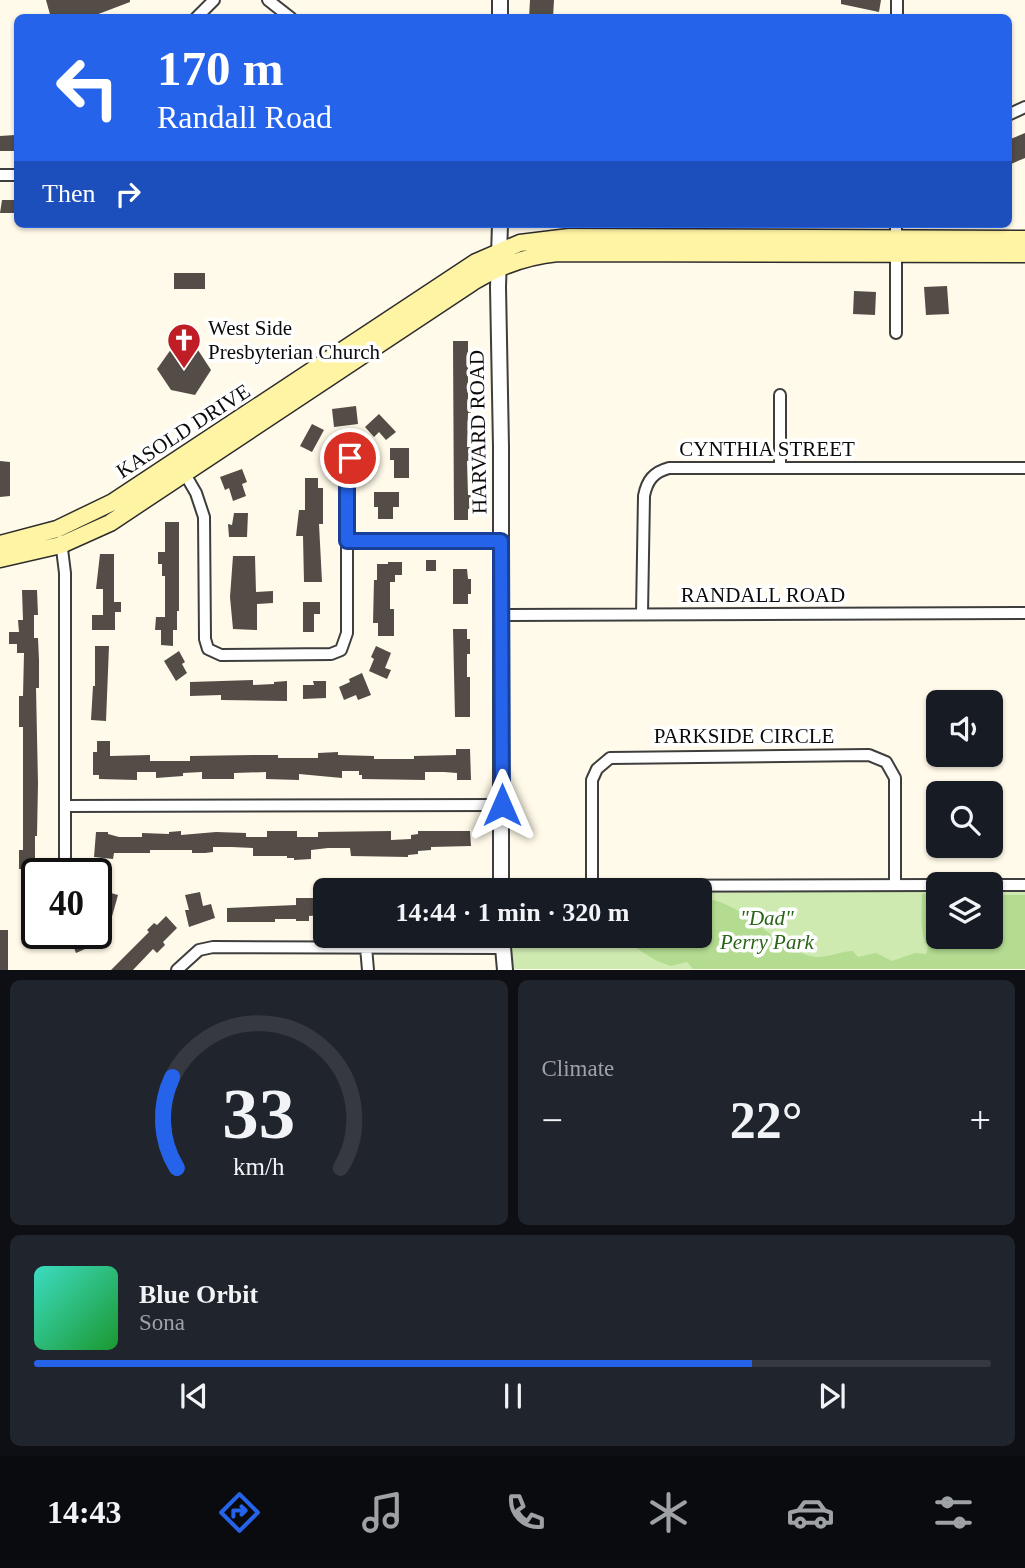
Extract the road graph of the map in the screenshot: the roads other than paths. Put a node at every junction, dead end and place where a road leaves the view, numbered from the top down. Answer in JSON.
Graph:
{"nodes":[{"id":1,"x":214,"y":0,"type":"edge"},
{"id":2,"x":268,"y":0,"type":"edge"},
{"id":3,"x":200,"y":14,"type":"edge"},
{"id":4,"x":286,"y":14,"type":"edge"},
{"id":5,"x":500,"y":228,"type":"edge"},
{"id":6,"x":897,"y":239,"type":"edge"},
{"id":7,"x":1025,"y":239,"type":"edge"},
{"id":8,"x":499,"y":250,"type":"junction"},
{"id":9,"x":1025,"y":254,"type":"edge"},
{"id":10,"x":498,"y":269,"type":"junction"},
{"id":11,"x":896,"y":333,"type":"dead end"},
{"id":12,"x":780,"y":395,"type":"dead end"},
{"id":13,"x":350,"y":458,"type":"dead end"},
{"id":14,"x":181,"y":467,"type":"junction"},
{"id":15,"x":780,"y":468,"type":"junction"},
{"id":16,"x":1025,"y":468,"type":"edge"},
{"id":17,"x":59,"y":537,"type":"junction"},
{"id":18,"x":347,"y":541,"type":"junction"},
{"id":19,"x":501,"y":541,"type":"junction"},
{"id":20,"x":0,"y":544,"type":"edge"},
{"id":21,"x":0,"y":559,"type":"edge"},
{"id":22,"x":1025,"y":613,"type":"edge"},
{"id":23,"x":642,"y":614,"type":"junction"},
{"id":24,"x":501,"y":615,"type":"junction"},
{"id":25,"x":502,"y":805,"type":"junction"},
{"id":26,"x":65,"y":806,"type":"junction"},
{"id":27,"x":65,"y":858,"type":"edge"},
{"id":28,"x":501,"y":878,"type":"edge"},
{"id":29,"x":592,"y":878,"type":"edge"},
{"id":30,"x":895,"y":885,"type":"junction"},
{"id":31,"x":926,"y":885,"type":"edge"},
{"id":32,"x":1003,"y":885,"type":"edge"},
{"id":33,"x":1025,"y":885,"type":"edge"},
{"id":34,"x":712,"y":886,"type":"edge"},
{"id":35,"x":313,"y":947,"type":"edge"},
{"id":36,"x":366,"y":948,"type":"edge"},
{"id":37,"x":503,"y":948,"type":"edge"},
{"id":38,"x":177,"y":970,"type":"edge"},
{"id":39,"x":368,"y":970,"type":"edge"},
{"id":40,"x":505,"y":970,"type":"edge"}],
"edges":[{"from":1,"to":3,"type":"street"},
{"from":2,"to":4,"type":"street"},
{"from":5,"to":8,"type":"street","name":"HARVARD ROAD"},
{"from":6,"to":7,"type":"main road","name":"KASOLD DRIVE"},
{"from":6,"to":8,"type":"main road","name":"KASOLD DRIVE"},
{"from":6,"to":9,"type":"main road","name":"KASOLD DRIVE"},
{"from":6,"to":10,"type":"main road","name":"KASOLD DRIVE"},
{"from":6,"to":11,"type":"street"},
{"from":8,"to":10,"type":"street","name":"HARVARD ROAD"},
{"from":8,"to":14,"type":"main road","name":"KASOLD DRIVE"},
{"from":10,"to":14,"type":"main road","name":"KASOLD DRIVE"},
{"from":10,"to":19,"type":"street","name":"HARVARD ROAD"},
{"from":12,"to":15,"type":"street"},
{"from":13,"to":18,"type":"street"},
{"from":14,"to":17,"type":"main road","name":"KASOLD DRIVE"},
{"from":14,"to":18,"type":"street"},
{"from":15,"to":16,"type":"street","name":"CYNTHIA STREET"},
{"from":15,"to":23,"type":"street","name":"CYNTHIA STREET"},
{"from":17,"to":20,"type":"main road","name":"KASOLD DRIVE"},
{"from":17,"to":21,"type":"main road","name":"KASOLD DRIVE"},
{"from":17,"to":26,"type":"street"},
{"from":18,"to":19,"type":"street"},
{"from":19,"to":24,"type":"street","name":"HARVARD ROAD"},
{"from":22,"to":23,"type":"street","name":"RANDALL ROAD"},
{"from":23,"to":24,"type":"street","name":"RANDALL ROAD"},
{"from":24,"to":25,"type":"street","name":"HARVARD ROAD"},
{"from":25,"to":26,"type":"street"},
{"from":25,"to":28,"type":"street","name":"HARVARD ROAD"},
{"from":26,"to":27,"type":"street"},
{"from":29,"to":30,"type":"street","name":"PARKSIDE CIRCLE"},
{"from":30,"to":31,"type":"street"},
{"from":30,"to":34,"type":"street"},
{"from":32,"to":33,"type":"street"},
{"from":35,"to":38,"type":"street"},
{"from":36,"to":39,"type":"street"},
{"from":37,"to":40,"type":"street"}]}
